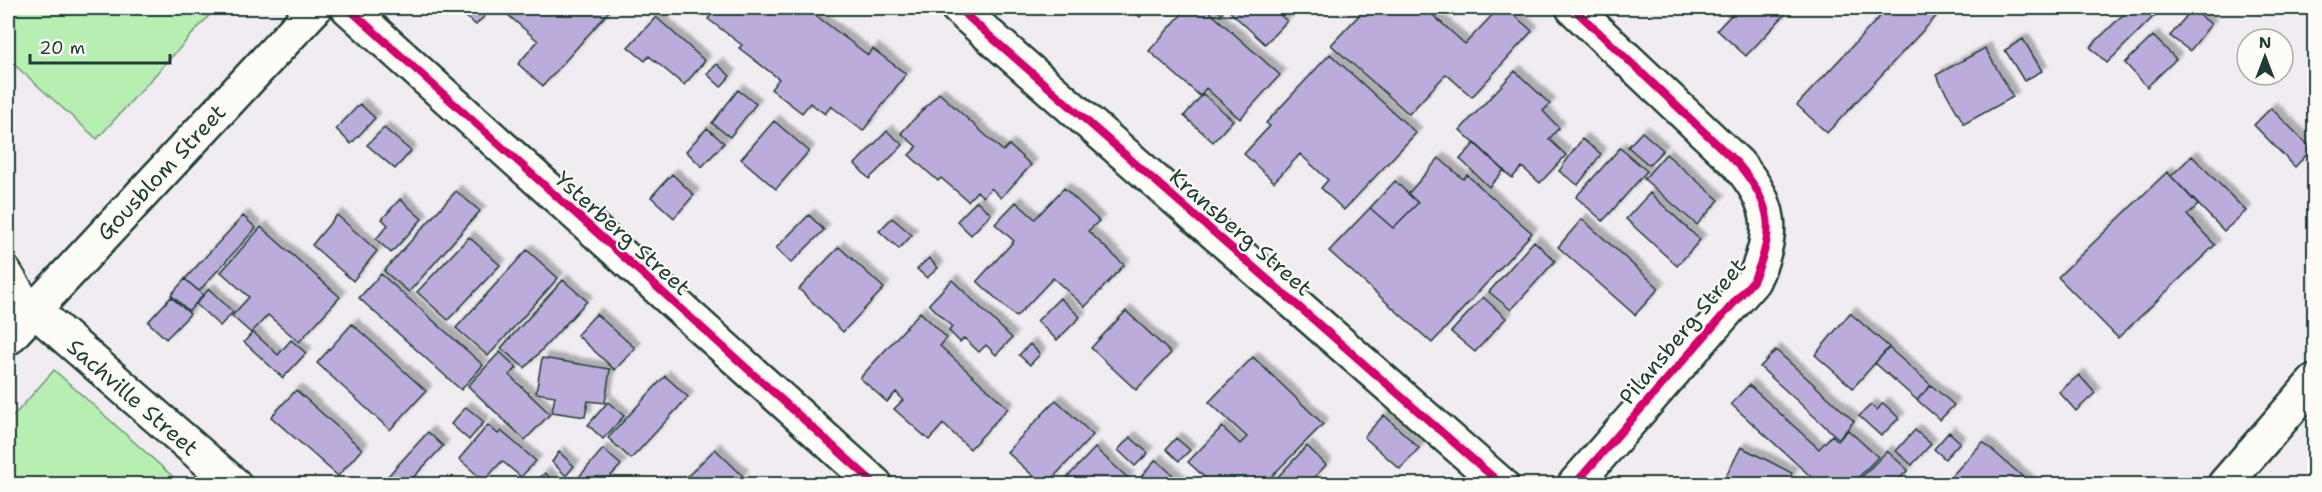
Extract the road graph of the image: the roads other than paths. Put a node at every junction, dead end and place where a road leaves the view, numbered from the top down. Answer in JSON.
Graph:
{"nodes":[{"id":1,"x":315,"y":8,"type":"edge"},
{"id":2,"x":348,"y":8,"type":"edge"},
{"id":3,"x":958,"y":8,"type":"edge"},
{"id":4,"x":1573,"y":8,"type":"edge"},
{"id":5,"x":8,"y":269,"type":"edge"},
{"id":6,"x":33,"y":309,"type":"junction"},
{"id":7,"x":8,"y":338,"type":"edge"},
{"id":8,"x":2314,"y":382,"type":"edge"},
{"id":9,"x":234,"y":484,"type":"edge"},
{"id":10,"x":875,"y":484,"type":"edge"},
{"id":11,"x":1501,"y":484,"type":"edge"},
{"id":12,"x":1575,"y":484,"type":"edge"},
{"id":13,"x":2225,"y":484,"type":"edge"}],
"edges":[{"from":1,"to":6,"type":"street","name":"Gousblom Street"},
{"from":2,"to":10,"type":"street","name":"Ysterberg Street"},
{"from":3,"to":11,"type":"street","name":"Kransberg Street"},
{"from":4,"to":12,"type":"street","name":"Pilansberg Street"},
{"from":5,"to":6,"type":"lane"},
{"from":6,"to":7,"type":"street","name":"Gousblom Street"},
{"from":6,"to":9,"type":"street","name":"Sachville Street"},
{"from":8,"to":13,"type":"street"}]}
